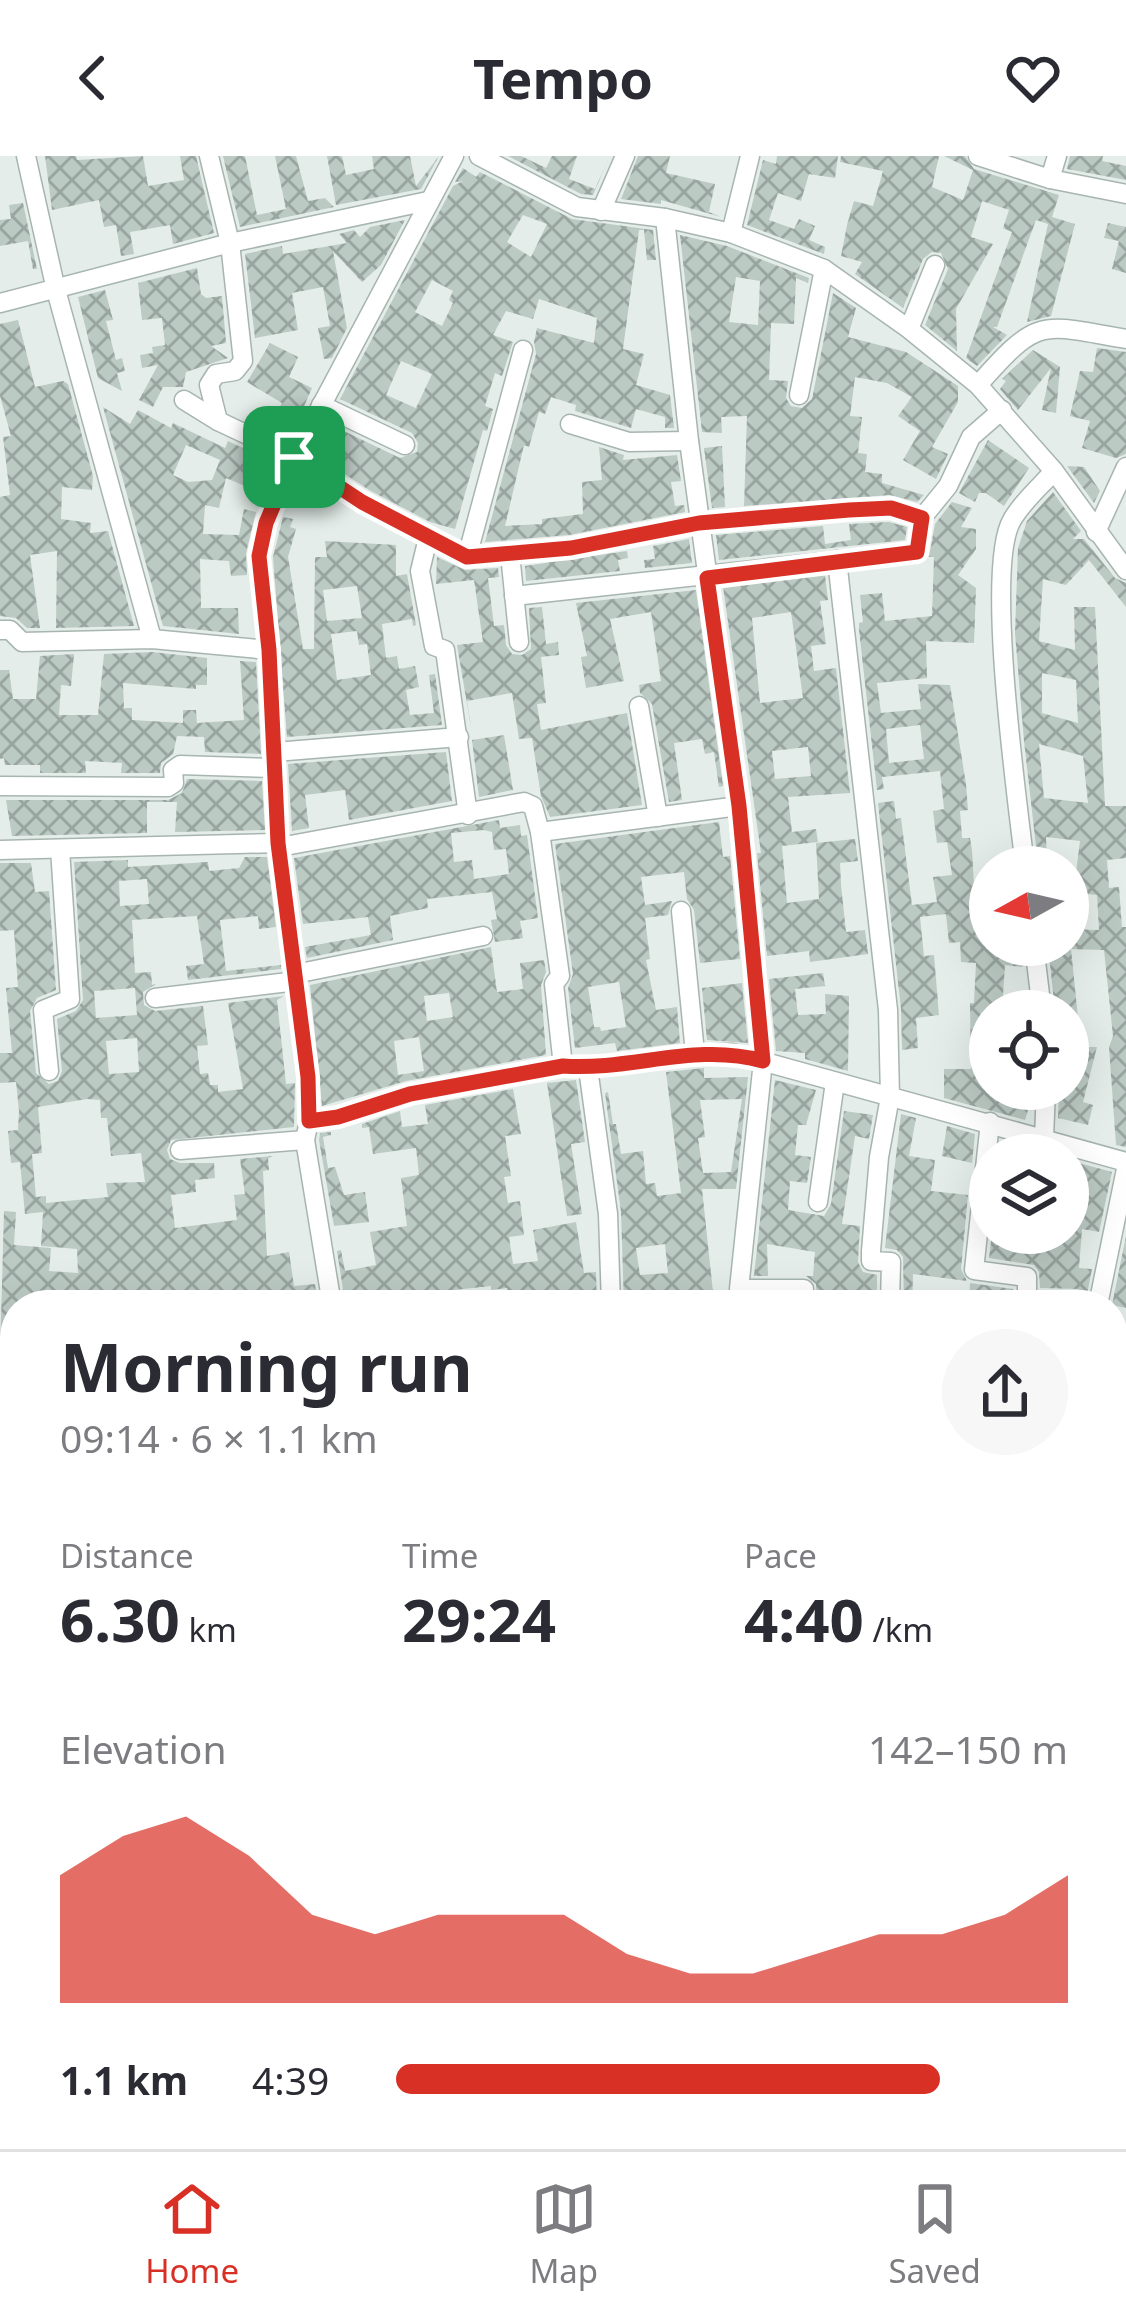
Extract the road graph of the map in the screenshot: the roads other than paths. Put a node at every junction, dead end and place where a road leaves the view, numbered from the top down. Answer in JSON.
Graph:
{"nodes":[{"id":1,"x":26,"y":156,"type":"edge"},
{"id":2,"x":209,"y":156,"type":"edge"},
{"id":3,"x":454,"y":156,"type":"edge"},
{"id":4,"x":479,"y":156,"type":"edge"},
{"id":5,"x":626,"y":156,"type":"edge"},
{"id":6,"x":750,"y":156,"type":"edge"},
{"id":7,"x":978,"y":156,"type":"edge"},
{"id":8,"x":1058,"y":156,"type":"edge"},
{"id":9,"x":1050,"y":179,"type":"junction"},
{"id":10,"x":1126,"y":194,"type":"edge"},
{"id":11,"x":428,"y":201,"type":"junction"},
{"id":12,"x":601,"y":211,"type":"junction"},
{"id":13,"x":665,"y":218,"type":"junction"},
{"id":14,"x":730,"y":233,"type":"junction"},
{"id":15,"x":230,"y":243,"type":"junction"},
{"id":16,"x":935,"y":265,"type":"dead end"},
{"id":17,"x":824,"y":269,"type":"junction"},
{"id":18,"x":56,"y":290,"type":"junction"},
{"id":19,"x":0,"y":303,"type":"edge"},
{"id":20,"x":909,"y":329,"type":"junction"},
{"id":21,"x":1126,"y":339,"type":"edge"},
{"id":22,"x":524,"y":350,"type":"dead end"},
{"id":23,"x":978,"y":385,"type":"junction"},
{"id":24,"x":799,"y":395,"type":"dead end"},
{"id":25,"x":184,"y":400,"type":"dead end"},
{"id":26,"x":321,"y":406,"type":"junction"},
{"id":27,"x":1002,"y":410,"type":"junction"},
{"id":28,"x":218,"y":422,"type":"junction"},
{"id":29,"x":570,"y":424,"type":"dead end"},
{"id":30,"x":689,"y":441,"type":"junction"},
{"id":31,"x":405,"y":445,"type":"dead end"},
{"id":32,"x":294,"y":457,"type":"junction"},
{"id":33,"x":1126,"y":467,"type":"edge"},
{"id":34,"x":1054,"y":471,"type":"junction"},
{"id":35,"x":922,"y":518,"type":"junction"},
{"id":36,"x":699,"y":523,"type":"junction"},
{"id":37,"x":1096,"y":532,"type":"junction"},
{"id":38,"x":428,"y":538,"type":"junction"},
{"id":39,"x":510,"y":554,"type":"junction"},
{"id":40,"x":467,"y":557,"type":"junction"},
{"id":41,"x":837,"y":560,"type":"junction"},
{"id":42,"x":1126,"y":570,"type":"edge"},
{"id":43,"x":707,"y":578,"type":"junction"},
{"id":44,"x":514,"y":596,"type":"junction"},
{"id":45,"x":0,"y":630,"type":"edge"},
{"id":46,"x":152,"y":639,"type":"junction"},
{"id":47,"x":518,"y":642,"type":"dead end"},
{"id":48,"x":269,"y":650,"type":"junction"},
{"id":49,"x":639,"y":706,"type":"dead end"},
{"id":50,"x":459,"y":737,"type":"junction"},
{"id":51,"x":274,"y":760,"type":"junction"},
{"id":52,"x":0,"y":786,"type":"edge"},
{"id":53,"x":739,"y":806,"type":"junction"},
{"id":54,"x":468,"y":815,"type":"junction"},
{"id":55,"x":658,"y":818,"type":"junction"},
{"id":56,"x":540,"y":832,"type":"junction"},
{"id":57,"x":278,"y":843,"type":"junction"},
{"id":58,"x":1023,"y":846,"type":"edge"},
{"id":59,"x":0,"y":849,"type":"edge"},
{"id":60,"x":59,"y":849,"type":"junction"},
{"id":61,"x":681,"y":911,"type":"dead end"},
{"id":62,"x":483,"y":936,"type":"dead end"},
{"id":63,"x":296,"y":978,"type":"junction"},
{"id":64,"x":155,"y":998,"type":"dead end"},
{"id":65,"x":695,"y":1053,"type":"junction"},
{"id":66,"x":763,"y":1061,"type":"junction"},
{"id":67,"x":563,"y":1066,"type":"junction"},
{"id":68,"x":588,"y":1068,"type":"junction"},
{"id":69,"x":49,"y":1071,"type":"dead end"},
{"id":70,"x":835,"y":1082,"type":"junction"},
{"id":71,"x":890,"y":1097,"type":"junction"},
{"id":72,"x":990,"y":1122,"type":"junction"},
{"id":73,"x":307,"y":1131,"type":"junction"},
{"id":74,"x":1030,"y":1134,"type":"edge"},
{"id":75,"x":180,"y":1150,"type":"dead end"},
{"id":76,"x":1089,"y":1153,"type":"edge"},
{"id":77,"x":1126,"y":1166,"type":"edge"},
{"id":78,"x":818,"y":1202,"type":"dead end"},
{"id":79,"x":330,"y":1290,"type":"edge"},
{"id":80,"x":611,"y":1290,"type":"edge"},
{"id":81,"x":804,"y":1290,"type":"edge"},
{"id":82,"x":890,"y":1290,"type":"edge"},
{"id":83,"x":1027,"y":1290,"type":"edge"},
{"id":84,"x":1101,"y":1290,"type":"edge"}],
"edges":[{"from":1,"to":18,"type":"street"},
{"from":2,"to":15,"type":"street"},
{"from":3,"to":11,"type":"street"},
{"from":4,"to":12,"type":"street"},
{"from":5,"to":12,"type":"street"},
{"from":6,"to":14,"type":"street"},
{"from":7,"to":9,"type":"street"},
{"from":8,"to":9,"type":"street"},
{"from":9,"to":10,"type":"street"},
{"from":11,"to":15,"type":"street"},
{"from":11,"to":26,"type":"street"},
{"from":12,"to":13,"type":"street"},
{"from":13,"to":14,"type":"street"},
{"from":13,"to":30,"type":"street"},
{"from":14,"to":17,"type":"street"},
{"from":15,"to":18,"type":"street"},
{"from":15,"to":28,"type":"street"},
{"from":16,"to":20,"type":"street"},
{"from":17,"to":20,"type":"street"},
{"from":17,"to":24,"type":"street"},
{"from":18,"to":19,"type":"street"},
{"from":18,"to":46,"type":"street"},
{"from":20,"to":23,"type":"street"},
{"from":21,"to":23,"type":"street"},
{"from":22,"to":40,"type":"street"},
{"from":23,"to":27,"type":"street"},
{"from":25,"to":28,"type":"street"},
{"from":26,"to":31,"type":"street"},
{"from":26,"to":32,"type":"street"},
{"from":27,"to":34,"type":"street"},
{"from":27,"to":35,"type":"street"},
{"from":28,"to":32,"type":"street"},
{"from":29,"to":30,"type":"street"},
{"from":30,"to":36,"type":"street"},
{"from":32,"to":38,"type":"street"},
{"from":32,"to":48,"type":"street"},
{"from":33,"to":37,"type":"street"},
{"from":34,"to":37,"type":"street"},
{"from":34,"to":58,"type":"street"},
{"from":35,"to":36,"type":"street"},
{"from":35,"to":41,"type":"street"},
{"from":36,"to":39,"type":"street"},
{"from":36,"to":43,"type":"street"},
{"from":37,"to":42,"type":"street"},
{"from":38,"to":40,"type":"street"},
{"from":38,"to":50,"type":"street"},
{"from":39,"to":40,"type":"street"},
{"from":39,"to":44,"type":"street"},
{"from":41,"to":43,"type":"street"},
{"from":41,"to":71,"type":"street"},
{"from":43,"to":44,"type":"street"},
{"from":43,"to":53,"type":"street"},
{"from":44,"to":47,"type":"street"},
{"from":45,"to":46,"type":"street"},
{"from":46,"to":48,"type":"street"},
{"from":48,"to":51,"type":"street"},
{"from":49,"to":55,"type":"street"},
{"from":50,"to":51,"type":"street"},
{"from":50,"to":54,"type":"street"},
{"from":51,"to":52,"type":"street"},
{"from":51,"to":57,"type":"street"},
{"from":53,"to":55,"type":"street"},
{"from":53,"to":66,"type":"street"},
{"from":54,"to":56,"type":"street"},
{"from":54,"to":57,"type":"street"},
{"from":55,"to":56,"type":"street"},
{"from":56,"to":67,"type":"street"},
{"from":57,"to":60,"type":"street"},
{"from":57,"to":63,"type":"street"},
{"from":59,"to":60,"type":"street"},
{"from":60,"to":69,"type":"street"},
{"from":61,"to":65,"type":"street"},
{"from":62,"to":63,"type":"street"},
{"from":63,"to":64,"type":"street"},
{"from":63,"to":73,"type":"street"},
{"from":65,"to":66,"type":"street"},
{"from":65,"to":68,"type":"street"},
{"from":66,"to":70,"type":"street"},
{"from":66,"to":81,"type":"street"},
{"from":67,"to":68,"type":"street"},
{"from":67,"to":73,"type":"street"},
{"from":68,"to":80,"type":"street"},
{"from":70,"to":71,"type":"street"},
{"from":70,"to":78,"type":"street"},
{"from":71,"to":72,"type":"street"},
{"from":71,"to":82,"type":"street"},
{"from":72,"to":74,"type":"street"},
{"from":72,"to":83,"type":"street"},
{"from":73,"to":75,"type":"street"},
{"from":73,"to":79,"type":"street"},
{"from":76,"to":77,"type":"street"},
{"from":77,"to":84,"type":"street"}]}
